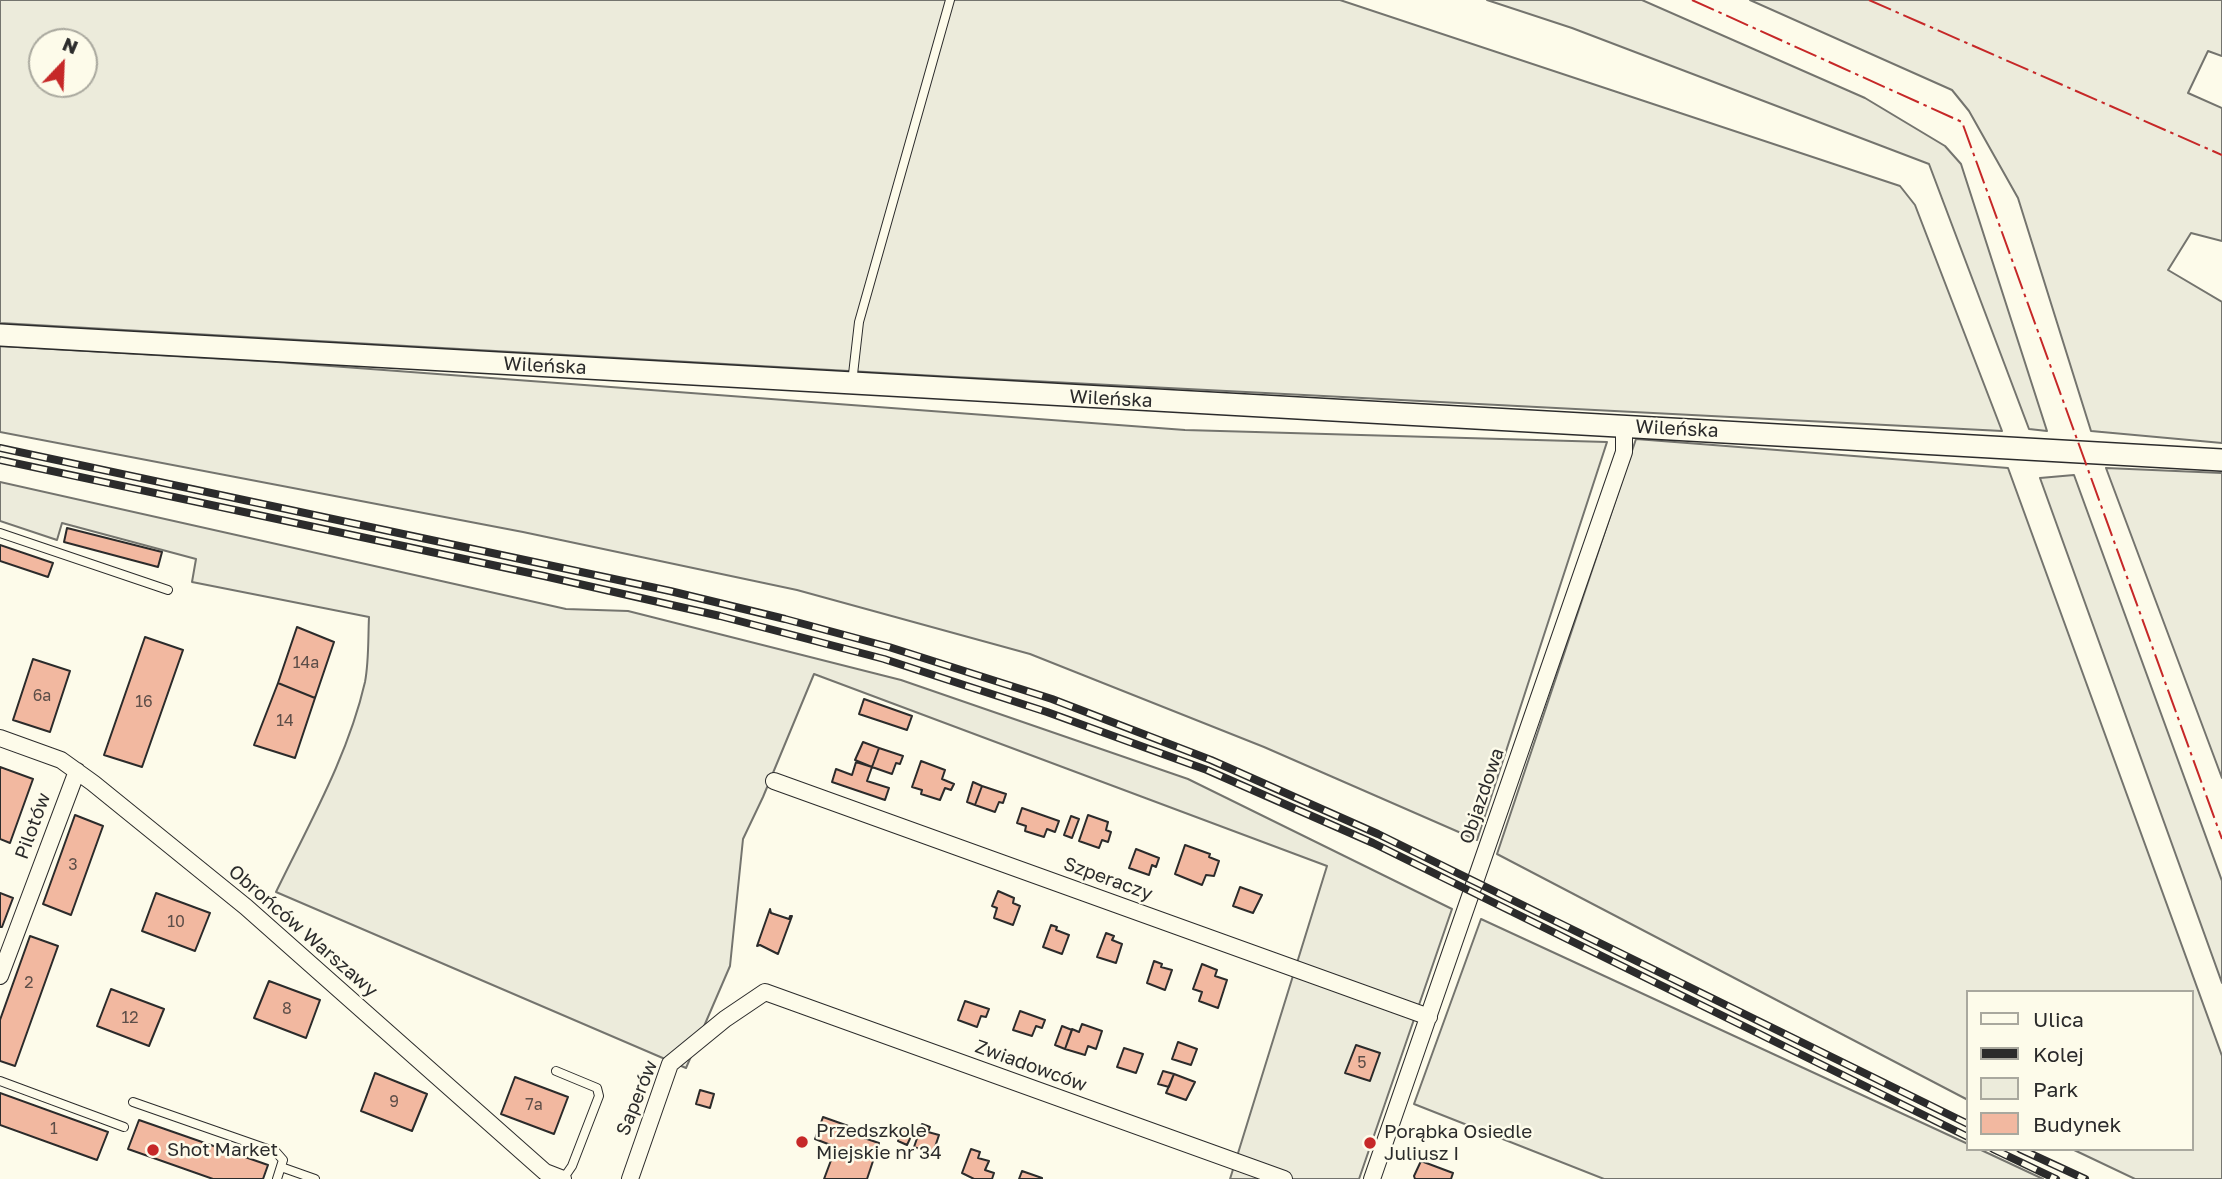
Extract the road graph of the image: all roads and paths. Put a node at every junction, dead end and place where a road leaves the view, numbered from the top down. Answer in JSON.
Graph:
{"nodes":[{"id":1,"x":950,"y":0,"type":"edge"},
{"id":2,"x":0,"y":335,"type":"edge"},
{"id":3,"x":852,"y":383,"type":"junction"},
{"id":4,"x":1624,"y":426,"type":"junction"},
{"id":5,"x":2222,"y":460,"type":"edge"},
{"id":6,"x":0,"y":533,"type":"edge"},
{"id":7,"x":168,"y":590,"type":"dead end"},
{"id":8,"x":0,"y":738,"type":"edge"},
{"id":9,"x":77,"y":771,"type":"junction"},
{"id":10,"x":774,"y":781,"type":"dead end"},
{"id":11,"x":6,"y":942,"type":"edge"},
{"id":12,"x":0,"y":976,"type":"edge"},
{"id":13,"x":765,"y":992,"type":"joint"},
{"id":14,"x":1429,"y":1017,"type":"junction"},
{"id":15,"x":556,"y":1071,"type":"dead end"},
{"id":16,"x":0,"y":1081,"type":"edge"},
{"id":17,"x":133,"y":1102,"type":"dead end"},
{"id":18,"x":124,"y":1127,"type":"dead end"},
{"id":19,"x":281,"y":1167,"type":"junction"},
{"id":20,"x":542,"y":1176,"type":"edge"},
{"id":21,"x":277,"y":1179,"type":"edge"},
{"id":22,"x":315,"y":1179,"type":"edge"},
{"id":23,"x":563,"y":1179,"type":"edge"},
{"id":24,"x":630,"y":1179,"type":"edge"},
{"id":25,"x":1284,"y":1179,"type":"edge"},
{"id":26,"x":1372,"y":1179,"type":"edge"}],
"edges":[{"from":1,"to":3,"type":"lane"},
{"from":2,"to":3,"type":"street","name":"Wileńska"},
{"from":3,"to":4,"type":"street","name":"Wileńska"},
{"from":4,"to":5,"type":"street","name":"Wileńska"},
{"from":4,"to":14,"type":"street","name":"Objazdowa"},
{"from":6,"to":7,"type":"lane"},
{"from":8,"to":9,"type":"street","name":"Obrońców Warszawy"},
{"from":9,"to":11,"type":"street","name":"Pilotów"},
{"from":9,"to":20,"type":"street","name":"Obrońców Warszawy"},
{"from":10,"to":14,"type":"street","name":"Szperaczy"},
{"from":11,"to":12,"type":"street","name":"Pilotów"},
{"from":13,"to":24,"type":"street","name":"Saperów"},
{"from":13,"to":25,"type":"street","name":"Zwiadowców"},
{"from":14,"to":26,"type":"street","name":"Objazdowa"},
{"from":15,"to":23,"type":"lane"},
{"from":16,"to":18,"type":"lane"},
{"from":17,"to":19,"type":"lane"},
{"from":19,"to":21,"type":"lane"},
{"from":19,"to":22,"type":"lane"},
{"from":20,"to":23,"type":"street","name":"Obrońców Warszawy"}]}
